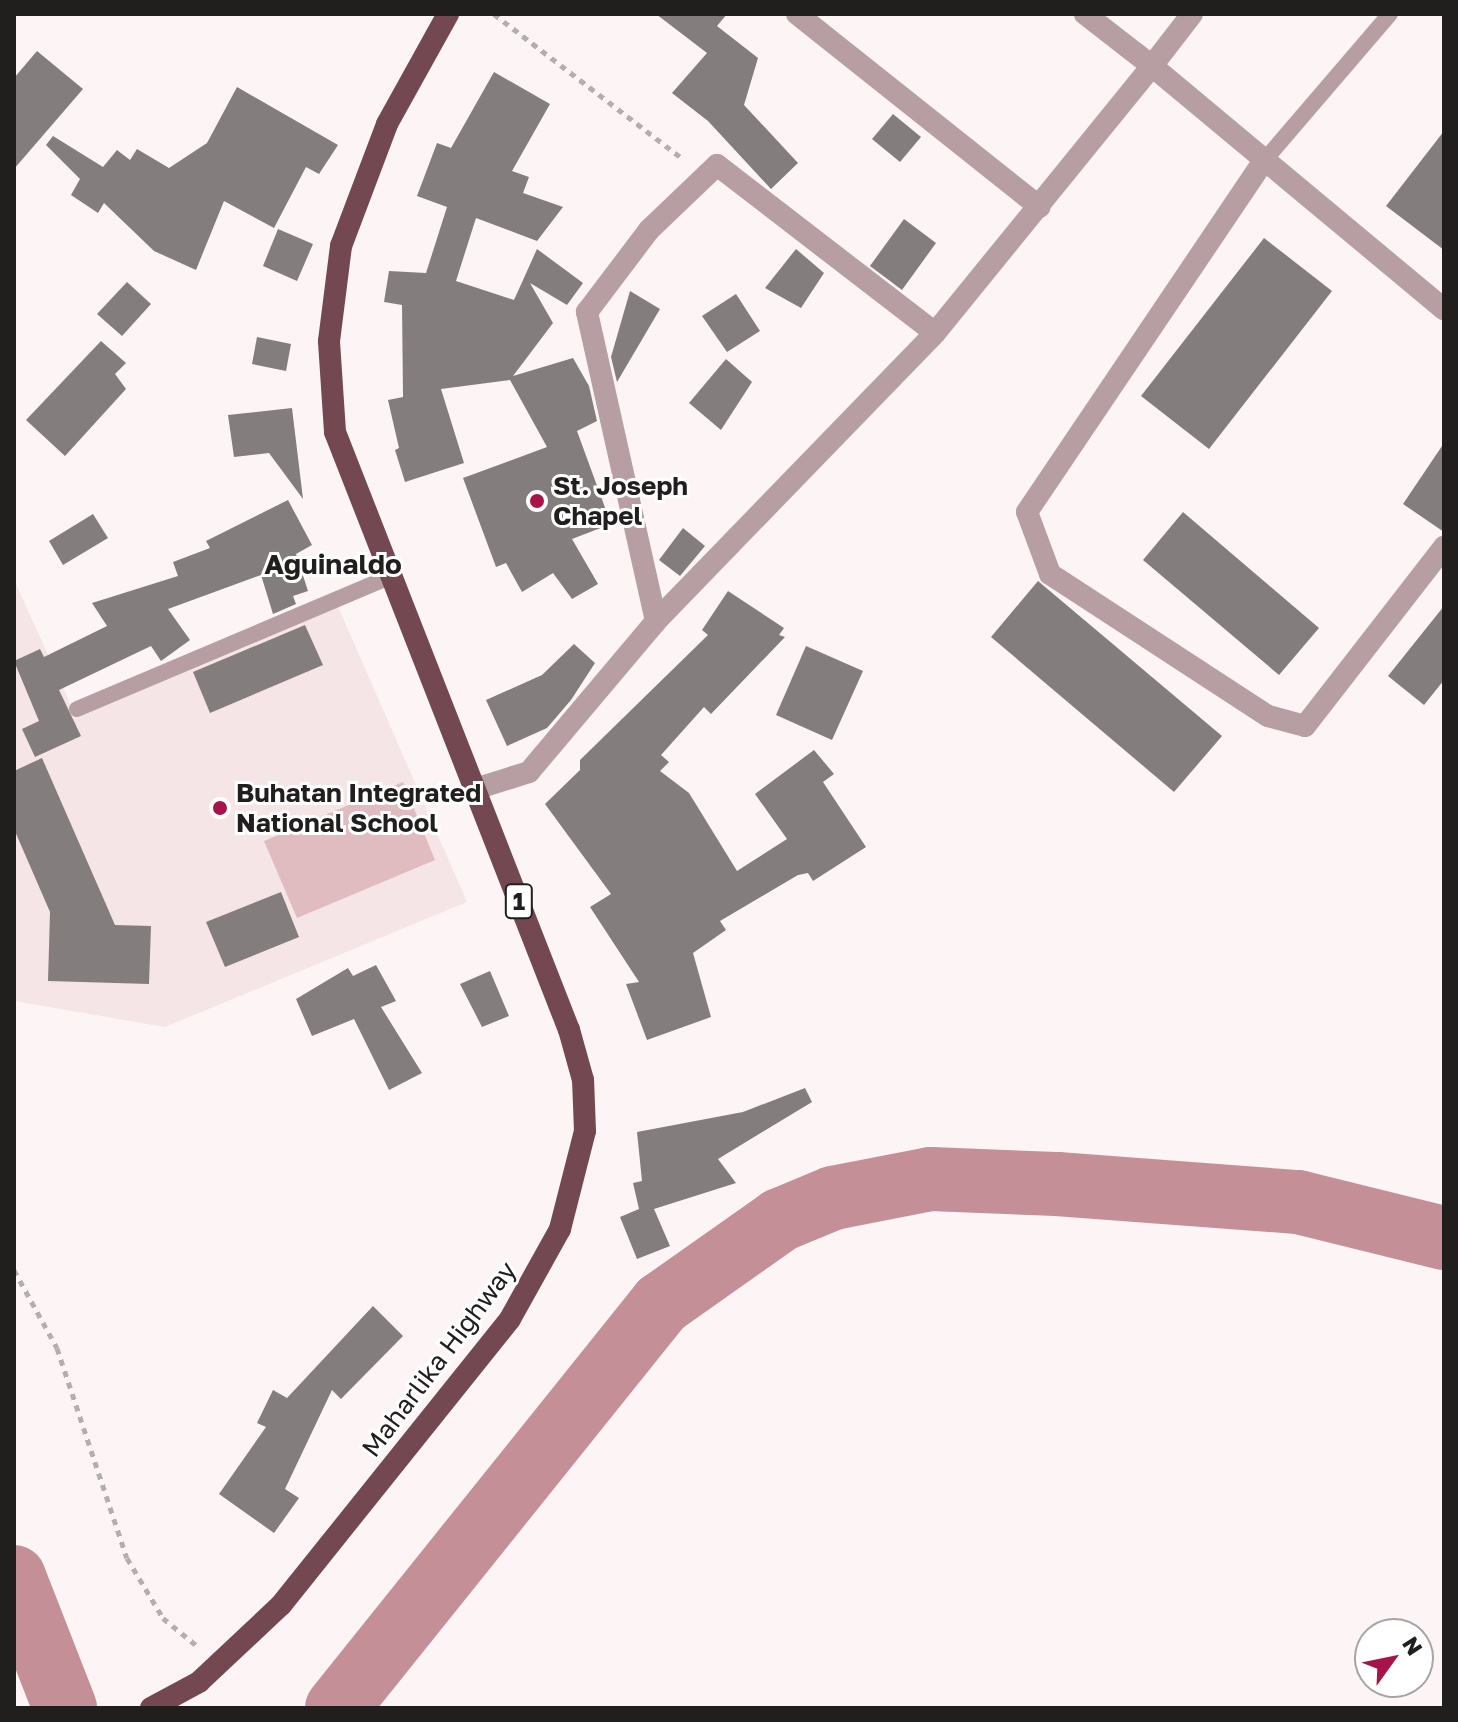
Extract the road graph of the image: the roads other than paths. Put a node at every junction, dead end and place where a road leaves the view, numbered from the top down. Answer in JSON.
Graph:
{"nodes":[{"id":1,"x":448,"y":14,"type":"edge"},
{"id":2,"x":797,"y":14,"type":"edge"},
{"id":3,"x":1085,"y":14,"type":"edge"},
{"id":4,"x":1192,"y":14,"type":"edge"},
{"id":5,"x":1390,"y":14,"type":"edge"},
{"id":6,"x":823,"y":22,"type":"edge"},
{"id":7,"x":1152,"y":66,"type":"junction"},
{"id":8,"x":1263,"y":162,"type":"junction"},
{"id":9,"x":1040,"y":207,"type":"junction"},
{"id":10,"x":1444,"y":309,"type":"edge"},
{"id":11,"x":935,"y":333,"type":"junction"},
{"id":12,"x":1444,"y":547,"type":"edge"},
{"id":13,"x":392,"y":576,"type":"junction"},
{"id":14,"x":656,"y":621,"type":"junction"},
{"id":15,"x":77,"y":709,"type":"dead end"},
{"id":16,"x":472,"y":790,"type":"junction"},
{"id":17,"x":151,"y":1708,"type":"edge"}],
"edges":[{"from":1,"to":13,"type":"highway","name":"Maharlika Highway","number":"1"},
{"from":2,"to":6,"type":"street"},
{"from":3,"to":7,"type":"street"},
{"from":4,"to":7,"type":"street"},
{"from":5,"to":8,"type":"lane"},
{"from":6,"to":9,"type":"street"},
{"from":7,"to":8,"type":"street"},
{"from":7,"to":9,"type":"street"},
{"from":8,"to":10,"type":"street"},
{"from":8,"to":12,"type":"street"},
{"from":9,"to":11,"type":"street"},
{"from":11,"to":14,"type":"street"},
{"from":11,"to":14,"type":"street"},
{"from":13,"to":15,"type":"lane"},
{"from":13,"to":16,"type":"highway","name":"Maharlika Highway","number":"1"},
{"from":14,"to":16,"type":"street"},
{"from":16,"to":17,"type":"highway","name":"Maharlika Highway","number":"1"}]}
